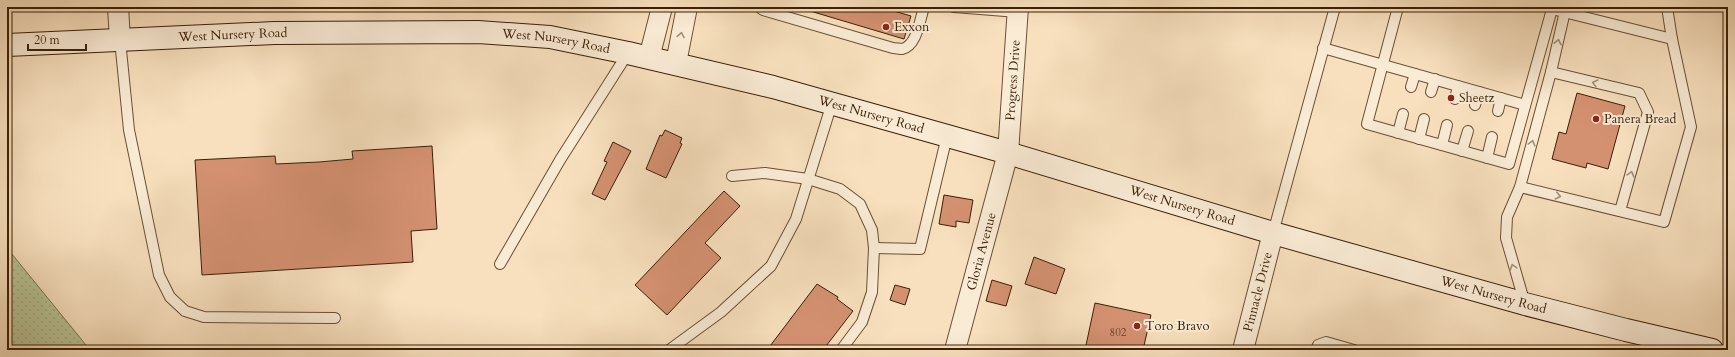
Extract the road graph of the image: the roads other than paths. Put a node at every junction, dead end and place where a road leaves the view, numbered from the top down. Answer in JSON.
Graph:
{"nodes":[{"id":1,"x":118,"y":7,"type":"edge"},
{"id":2,"x":662,"y":7,"type":"edge"},
{"id":3,"x":687,"y":7,"type":"edge"},
{"id":4,"x":759,"y":7,"type":"edge"},
{"id":5,"x":924,"y":7,"type":"edge"},
{"id":6,"x":954,"y":7,"type":"edge"},
{"id":7,"x":1335,"y":7,"type":"edge"},
{"id":8,"x":1398,"y":7,"type":"edge"},
{"id":9,"x":1666,"y":7,"type":"edge"},
{"id":10,"x":1018,"y":10,"type":"edge"},
{"id":11,"x":1565,"y":10,"type":"edge"},
{"id":12,"x":120,"y":40,"type":"junction"},
{"id":13,"x":1672,"y":40,"type":"junction"},
{"id":14,"x":7,"y":45,"type":"edge"},
{"id":15,"x":1323,"y":48,"type":"junction"},
{"id":16,"x":628,"y":53,"type":"junction"},
{"id":17,"x":649,"y":58,"type":"junction"},
{"id":18,"x":676,"y":64,"type":"junction"},
{"id":19,"x":1384,"y":65,"type":"junction"},
{"id":20,"x":1551,"y":72,"type":"junction"},
{"id":21,"x":1415,"y":74,"type":"junction"},
{"id":22,"x":1435,"y":80,"type":"junction"},
{"id":23,"x":1458,"y":86,"type":"junction"},
{"id":24,"x":1411,"y":87,"type":"dead end"},
{"id":25,"x":1431,"y":92,"type":"dead end"},
{"id":26,"x":1479,"y":92,"type":"junction"},
{"id":27,"x":1501,"y":98,"type":"junction"},
{"id":28,"x":1455,"y":99,"type":"dead end"},
{"id":29,"x":832,"y":103,"type":"junction"},
{"id":30,"x":1475,"y":105,"type":"dead end"},
{"id":31,"x":1525,"y":105,"type":"junction"},
{"id":32,"x":1498,"y":111,"type":"dead end"},
{"id":33,"x":1403,"y":114,"type":"dead end"},
{"id":34,"x":1424,"y":120,"type":"dead end"},
{"id":35,"x":1447,"y":125,"type":"dead end"},
{"id":36,"x":1468,"y":131,"type":"dead end"},
{"id":37,"x":1398,"y":133,"type":"junction"},
{"id":38,"x":947,"y":136,"type":"junction"},
{"id":39,"x":1492,"y":137,"type":"dead end"},
{"id":40,"x":1419,"y":139,"type":"junction"},
{"id":41,"x":1442,"y":145,"type":"junction"},
{"id":42,"x":1462,"y":151,"type":"junction"},
{"id":43,"x":1008,"y":153,"type":"junction"},
{"id":44,"x":1487,"y":158,"type":"junction"},
{"id":45,"x":732,"y":176,"type":"dead end"},
{"id":46,"x":808,"y":179,"type":"junction"},
{"id":47,"x":1520,"y":187,"type":"junction"},
{"id":48,"x":1620,"y":211,"type":"junction"},
{"id":49,"x":1273,"y":233,"type":"junction"},
{"id":50,"x":874,"y":248,"type":"junction"},
{"id":51,"x":500,"y":264,"type":"dead end"},
{"id":52,"x":1525,"y":304,"type":"junction"},
{"id":53,"x":335,"y":318,"type":"dead end"},
{"id":54,"x":669,"y":350,"type":"edge"},
{"id":55,"x":841,"y":350,"type":"edge"},
{"id":56,"x":955,"y":350,"type":"edge"},
{"id":57,"x":1243,"y":350,"type":"edge"},
{"id":58,"x":1316,"y":350,"type":"edge"},
{"id":59,"x":1354,"y":350,"type":"edge"},
{"id":60,"x":1712,"y":350,"type":"edge"}],
"edges":[{"from":1,"to":12,"type":"street"},
{"from":2,"to":17,"type":"street"},
{"from":18,"to":3,"type":"street","one_way":true},
{"from":4,"to":5,"type":"lane"},
{"from":6,"to":10,"type":"lane"},
{"from":7,"to":15,"type":"lane"},
{"from":8,"to":19,"type":"lane"},
{"from":9,"to":13,"type":"lane"},
{"from":10,"to":43,"type":"street","name":"Progress Drive"},
{"from":11,"to":13,"type":"lane"},
{"from":20,"to":11,"type":"lane","one_way":true},
{"from":11,"to":31,"type":"lane"},
{"from":12,"to":14,"type":"main road","name":"West Nursery Road"},
{"from":12,"to":16,"type":"main road","name":"West Nursery Road"},
{"from":12,"to":53,"type":"lane"},
{"from":13,"to":48,"type":"lane"},
{"from":15,"to":19,"type":"lane"},
{"from":15,"to":49,"type":"lane"},
{"from":16,"to":17,"type":"main road","name":"West Nursery Road"},
{"from":16,"to":51,"type":"lane"},
{"from":17,"to":18,"type":"main road","name":"West Nursery Road"},
{"from":18,"to":29,"type":"main road","name":"West Nursery Road"},
{"from":19,"to":21,"type":"lane"},
{"from":19,"to":37,"type":"lane"},
{"from":47,"to":20,"type":"lane","one_way":true},
{"from":48,"to":20,"type":"lane","one_way":true},
{"from":21,"to":22,"type":"lane"},
{"from":21,"to":24,"type":"lane"},
{"from":22,"to":23,"type":"lane"},
{"from":22,"to":25,"type":"lane"},
{"from":23,"to":26,"type":"lane"},
{"from":23,"to":28,"type":"lane"},
{"from":26,"to":27,"type":"lane"},
{"from":26,"to":30,"type":"lane"},
{"from":27,"to":31,"type":"lane"},
{"from":27,"to":32,"type":"lane"},
{"from":29,"to":38,"type":"main road","name":"West Nursery Road"},
{"from":29,"to":46,"type":"lane"},
{"from":31,"to":44,"type":"lane"},
{"from":33,"to":37,"type":"lane"},
{"from":34,"to":40,"type":"lane"},
{"from":35,"to":41,"type":"lane"},
{"from":36,"to":42,"type":"lane"},
{"from":37,"to":40,"type":"lane"},
{"from":38,"to":43,"type":"main road","name":"West Nursery Road"},
{"from":38,"to":50,"type":"lane"},
{"from":39,"to":44,"type":"lane"},
{"from":40,"to":41,"type":"lane"},
{"from":41,"to":42,"type":"lane"},
{"from":42,"to":44,"type":"lane"},
{"from":43,"to":49,"type":"main road","name":"West Nursery Road"},
{"from":43,"to":56,"type":"street","name":"Gloria Avenue"},
{"from":45,"to":46,"type":"lane"},
{"from":46,"to":50,"type":"lane"},
{"from":46,"to":54,"type":"lane"},
{"from":47,"to":48,"type":"lane","one_way":true},
{"from":52,"to":47,"type":"lane","one_way":true},
{"from":49,"to":52,"type":"main road","name":"West Nursery Road"},
{"from":49,"to":57,"type":"street","name":"Pinnacle Drive"},
{"from":50,"to":55,"type":"lane"},
{"from":52,"to":60,"type":"main road","name":"West Nursery Road"},
{"from":58,"to":59,"type":"lane"}]}
